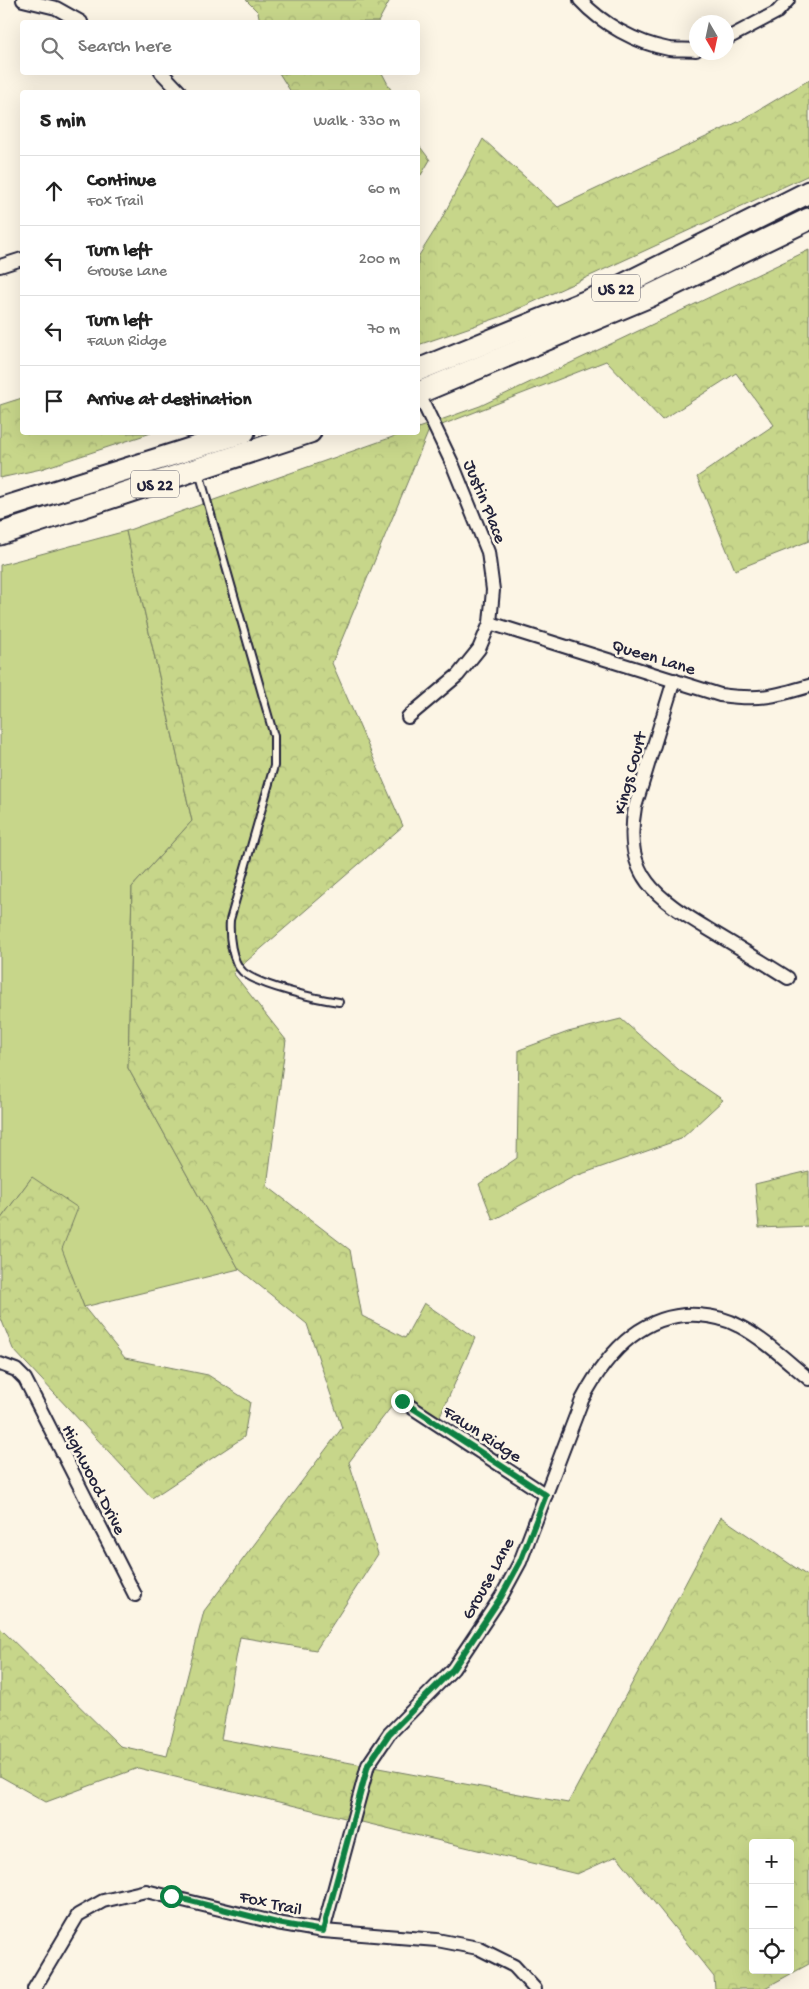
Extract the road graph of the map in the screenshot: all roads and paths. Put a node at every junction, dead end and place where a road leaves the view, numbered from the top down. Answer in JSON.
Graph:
{"nodes":[{"id":1,"x":23,"y":0,"type":"edge"},
{"id":2,"x":580,"y":0,"type":"edge"},
{"id":3,"x":788,"y":0,"type":"edge"},
{"id":4,"x":77,"y":20,"type":"edge"},
{"id":5,"x":734,"y":35,"type":"edge"},
{"id":6,"x":689,"y":50,"type":"edge"},
{"id":7,"x":164,"y":75,"type":"edge"},
{"id":8,"x":178,"y":90,"type":"edge"},
{"id":9,"x":809,"y":192,"type":"edge"},
{"id":10,"x":809,"y":219,"type":"edge"},
{"id":11,"x":20,"y":260,"type":"edge"},
{"id":12,"x":0,"y":266,"type":"edge"},
{"id":13,"x":420,"y":369,"type":"edge"},
{"id":14,"x":420,"y":391,"type":"edge"},
{"id":15,"x":420,"y":396,"type":"edge"},
{"id":16,"x":234,"y":435,"type":"edge"},
{"id":17,"x":301,"y":435,"type":"edge"},
{"id":18,"x":198,"y":471,"type":"junction"},
{"id":19,"x":0,"y":509,"type":"edge"},
{"id":20,"x":0,"y":534,"type":"edge"},
{"id":21,"x":490,"y":623,"type":"junction"},
{"id":22,"x":674,"y":680,"type":"junction"},
{"id":23,"x":809,"y":686,"type":"edge"},
{"id":24,"x":408,"y":717,"type":"dead end"},
{"id":25,"x":788,"y":978,"type":"dead end"},
{"id":26,"x":339,"y":1002,"type":"dead end"},
{"id":27,"x":0,"y":1364,"type":"edge"},
{"id":28,"x":809,"y":1379,"type":"edge"},
{"id":29,"x":402,"y":1401,"type":"dead end"},
{"id":30,"x":546,"y":1495,"type":"junction"},
{"id":31,"x":135,"y":1594,"type":"dead end"},
{"id":32,"x":323,"y":1931,"type":"junction"},
{"id":33,"x":34,"y":1989,"type":"edge"},
{"id":34,"x":535,"y":1989,"type":"edge"}],
"edges":[{"from":1,"to":4,"type":"street"},
{"from":2,"to":6,"type":"street"},
{"from":3,"to":5,"type":"street"},
{"from":7,"to":8,"type":"street"},
{"from":9,"to":13,"type":"highway","number":"US 22"},
{"from":10,"to":14,"type":"highway","number":"US 22"},
{"from":11,"to":12,"type":"street"},
{"from":15,"to":21,"type":"street","name":"Justin Place"},
{"from":16,"to":19,"type":"highway","number":"US 22"},
{"from":17,"to":18,"type":"highway","number":"US 22"},
{"from":18,"to":20,"type":"highway","number":"US 22"},
{"from":18,"to":26,"type":"lane"},
{"from":21,"to":22,"type":"street","name":"Queen Lane"},
{"from":21,"to":24,"type":"street","name":"Justin Place"},
{"from":22,"to":23,"type":"street","name":"Queen Lane"},
{"from":22,"to":25,"type":"street","name":"Kings Court"},
{"from":27,"to":31,"type":"street","name":"Highwood Drive"},
{"from":28,"to":30,"type":"street","name":"Grouse Lane"},
{"from":29,"to":30,"type":"street","name":"Fawn Ridge"},
{"from":30,"to":32,"type":"street","name":"Grouse Lane"},
{"from":32,"to":33,"type":"street","name":"Fox Trail"},
{"from":32,"to":34,"type":"street","name":"Fox Trail"}]}
